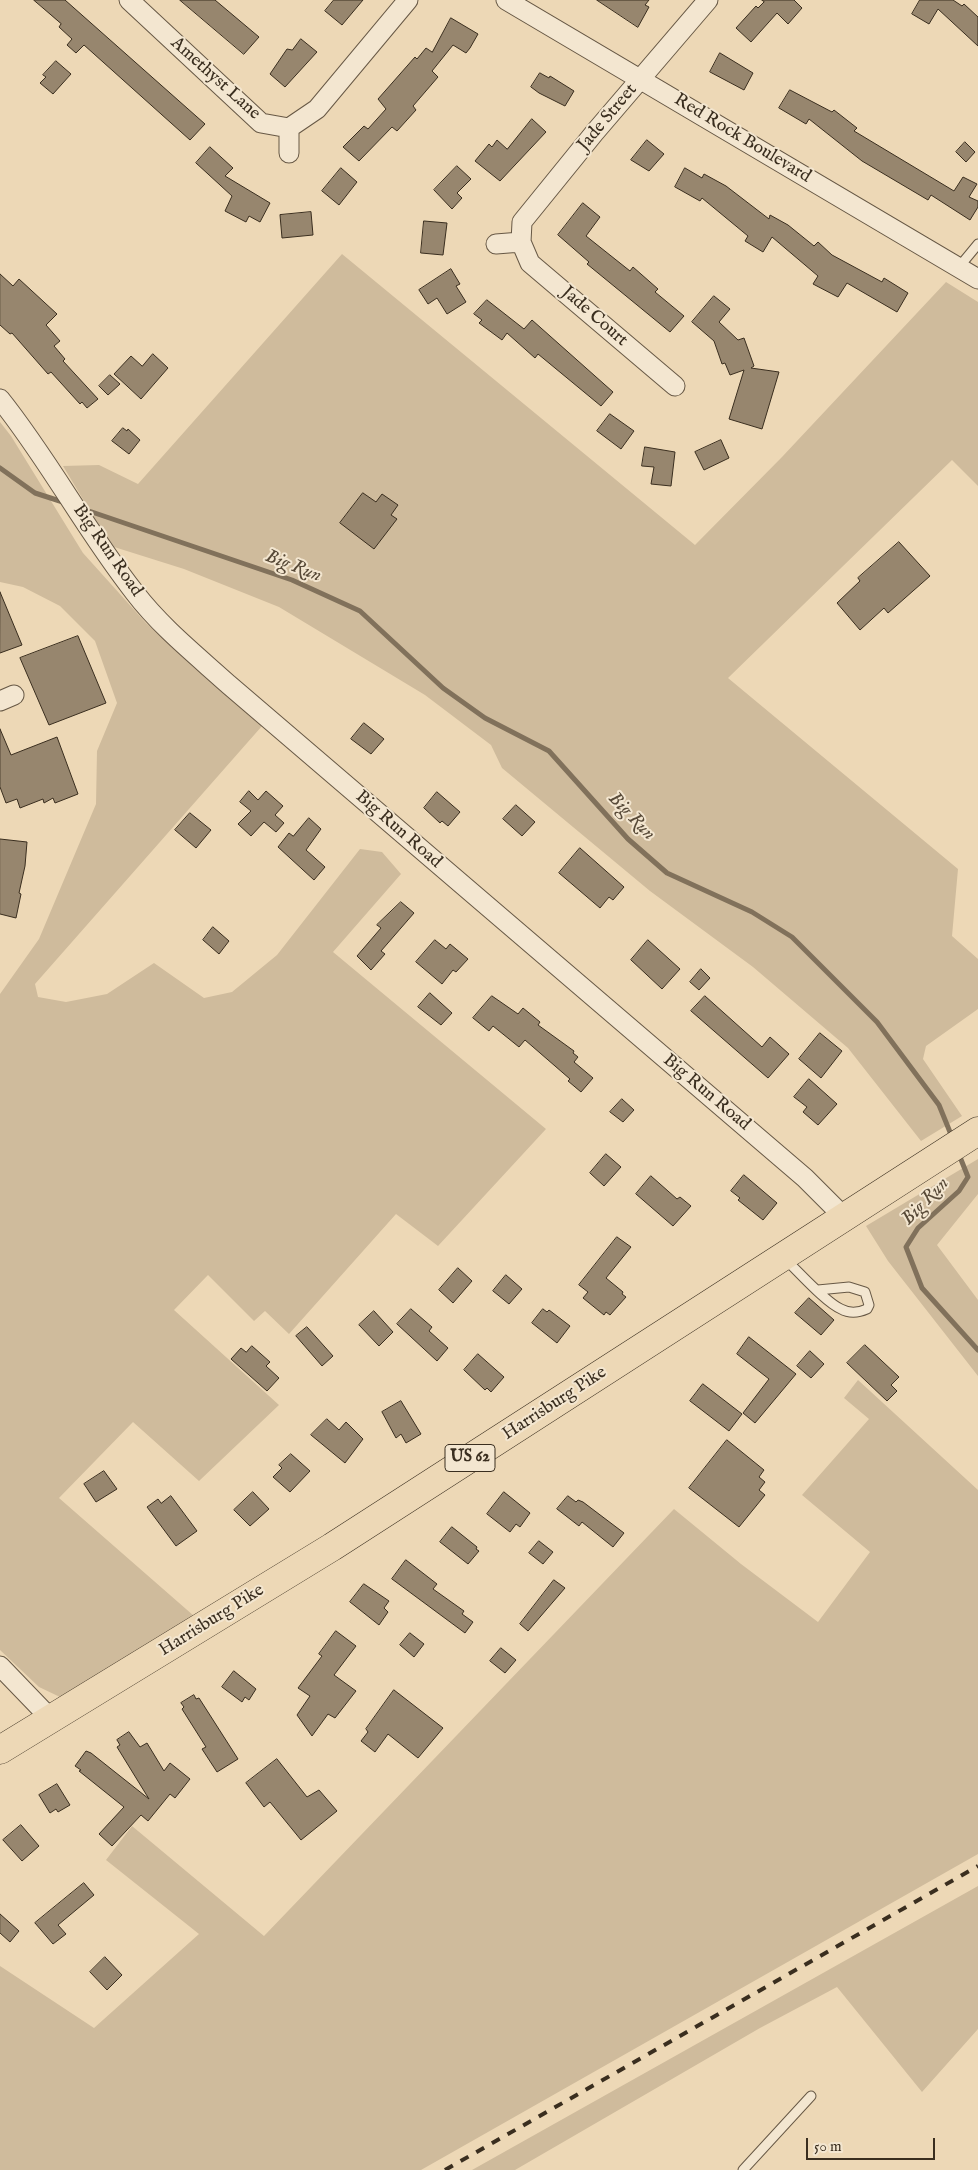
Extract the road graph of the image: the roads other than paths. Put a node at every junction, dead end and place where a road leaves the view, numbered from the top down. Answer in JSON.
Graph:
{"nodes":[{"id":1,"x":129,"y":0,"type":"edge"},
{"id":2,"x":408,"y":0,"type":"edge"},
{"id":3,"x":506,"y":0,"type":"edge"},
{"id":4,"x":708,"y":0,"type":"edge"},
{"id":5,"x":640,"y":79,"type":"junction"},
{"id":6,"x":288,"y":128,"type":"junction"},
{"id":7,"x":289,"y":153,"type":"dead end"},
{"id":8,"x":521,"y":242,"type":"junction"},
{"id":9,"x":496,"y":244,"type":"dead end"},
{"id":10,"x":978,"y":244,"type":"edge"},
{"id":11,"x":959,"y":267,"type":"junction"},
{"id":12,"x":978,"y":279,"type":"edge"},
{"id":13,"x":675,"y":386,"type":"dead end"},
{"id":14,"x":0,"y":398,"type":"edge"},
{"id":15,"x":977,"y":1132,"type":"edge"},
{"id":16,"x":844,"y":1217,"type":"junction"},
{"id":17,"x":783,"y":1257,"type":"junction"},
{"id":18,"x":818,"y":1290,"type":"junction"},
{"id":19,"x":0,"y":1666,"type":"edge"},
{"id":20,"x":51,"y":1719,"type":"junction"},
{"id":21,"x":0,"y":1750,"type":"edge"},
{"id":22,"x":811,"y":2096,"type":"dead end"},
{"id":23,"x":743,"y":2170,"type":"edge"}],
"edges":[{"from":1,"to":6,"type":"street","name":"Amethyst Lane"},
{"from":2,"to":6,"type":"street"},
{"from":3,"to":5,"type":"street","name":"Red Rock Boulevard"},
{"from":4,"to":5,"type":"street","name":"Jade Street"},
{"from":5,"to":8,"type":"street","name":"Jade Street"},
{"from":5,"to":11,"type":"street","name":"Red Rock Boulevard"},
{"from":6,"to":7,"type":"street"},
{"from":8,"to":9,"type":"street"},
{"from":8,"to":13,"type":"street","name":"Jade Court"},
{"from":10,"to":11,"type":"lane"},
{"from":11,"to":12,"type":"street","name":"Red Rock Boulevard"},
{"from":14,"to":16,"type":"street","name":"Big Run Road"},
{"from":15,"to":16,"type":"main road","name":"Harrisburg Pike","number":"US 62"},
{"from":16,"to":17,"type":"main road","name":"Harrisburg Pike","number":"US 62"},
{"from":17,"to":18,"type":"lane"},
{"from":17,"to":20,"type":"main road","name":"Harrisburg Pike","number":"US 62"},
{"from":18,"to":18,"type":"lane"},
{"from":19,"to":20,"type":"street"},
{"from":20,"to":21,"type":"main road","name":"Harrisburg Pike","number":"US 62"},
{"from":22,"to":23,"type":"lane"}]}
